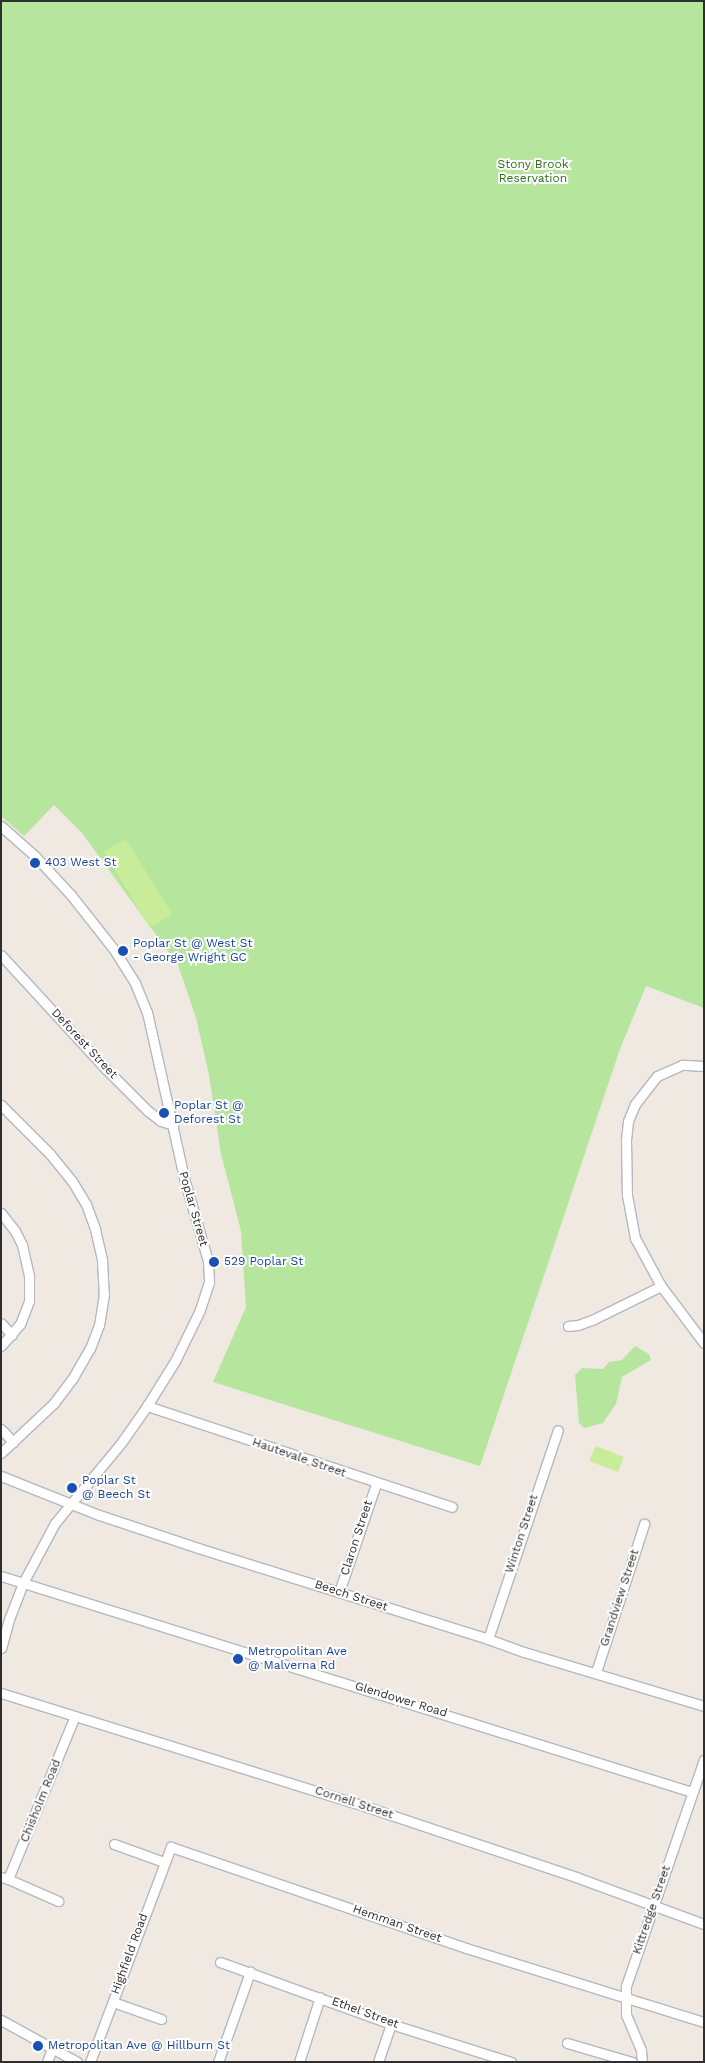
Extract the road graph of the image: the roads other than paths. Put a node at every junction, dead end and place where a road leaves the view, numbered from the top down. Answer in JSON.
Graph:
{"nodes":[{"id":1,"x":1,"y":826,"type":"edge"},
{"id":2,"x":1,"y":955,"type":"edge"},
{"id":3,"x":704,"y":1066,"type":"edge"},
{"id":4,"x":1,"y":1104,"type":"edge"},
{"id":5,"x":173,"y":1125,"type":"junction"},
{"id":6,"x":1,"y":1213,"type":"edge"},
{"id":7,"x":661,"y":1286,"type":"junction"},
{"id":8,"x":1,"y":1323,"type":"edge"},
{"id":9,"x":568,"y":1326,"type":"dead end"},
{"id":10,"x":12,"y":1335,"type":"junction"},
{"id":11,"x":704,"y":1343,"type":"edge"},
{"id":12,"x":1,"y":1346,"type":"edge"},
{"id":13,"x":147,"y":1406,"type":"junction"},
{"id":14,"x":1,"y":1429,"type":"edge"},
{"id":15,"x":558,"y":1430,"type":"dead end"},
{"id":16,"x":13,"y":1442,"type":"junction"},
{"id":17,"x":1,"y":1453,"type":"edge"},
{"id":18,"x":1,"y":1476,"type":"edge"},
{"id":19,"x":376,"y":1484,"type":"junction"},
{"id":20,"x":69,"y":1503,"type":"junction"},
{"id":21,"x":452,"y":1507,"type":"dead end"},
{"id":22,"x":644,"y":1524,"type":"dead end"},
{"id":23,"x":1,"y":1576,"type":"edge"},
{"id":24,"x":23,"y":1583,"type":"junction"},
{"id":25,"x":339,"y":1592,"type":"junction"},
{"id":26,"x":488,"y":1639,"type":"junction"},
{"id":27,"x":2,"y":1644,"type":"edge"},
{"id":28,"x":596,"y":1672,"type":"junction"},
{"id":29,"x":1,"y":1693,"type":"edge"},
{"id":30,"x":703,"y":1705,"type":"edge"},
{"id":31,"x":75,"y":1716,"type":"junction"},
{"id":32,"x":704,"y":1760,"type":"edge"},
{"id":33,"x":692,"y":1792,"type":"junction"},
{"id":34,"x":114,"y":1844,"type":"dead end"},
{"id":35,"x":170,"y":1847,"type":"joint"},
{"id":36,"x":164,"y":1862,"type":"junction"},
{"id":37,"x":5,"y":1878,"type":"edge"},
{"id":38,"x":58,"y":1901,"type":"dead end"},
{"id":39,"x":653,"y":1906,"type":"junction"},
{"id":40,"x":704,"y":1924,"type":"edge"},
{"id":41,"x":220,"y":1962,"type":"dead end"},
{"id":42,"x":250,"y":1972,"type":"junction"},
{"id":43,"x":626,"y":1996,"type":"junction"},
{"id":44,"x":320,"y":1997,"type":"junction"},
{"id":45,"x":113,"y":2002,"type":"junction"},
{"id":46,"x":1,"y":2020,"type":"edge"},
{"id":47,"x":161,"y":2020,"type":"dead end"},
{"id":48,"x":704,"y":2022,"type":"edge"},
{"id":49,"x":391,"y":2024,"type":"junction"},
{"id":50,"x":567,"y":2043,"type":"dead end"},
{"id":51,"x":52,"y":2048,"type":"junction"},
{"id":52,"x":47,"y":2062,"type":"edge"},
{"id":53,"x":77,"y":2062,"type":"edge"},
{"id":54,"x":90,"y":2062,"type":"edge"},
{"id":55,"x":218,"y":2062,"type":"edge"},
{"id":56,"x":299,"y":2062,"type":"edge"},
{"id":57,"x":378,"y":2062,"type":"edge"},
{"id":58,"x":511,"y":2062,"type":"edge"},
{"id":59,"x":632,"y":2062,"type":"edge"},
{"id":60,"x":642,"y":2062,"type":"edge"}],
"edges":[{"from":1,"to":5,"type":"street","name":"Poplar Street"},
{"from":2,"to":5,"type":"street","name":"Deforest Street"},
{"from":3,"to":7,"type":"street"},
{"from":4,"to":16,"type":"street"},
{"from":5,"to":13,"type":"street","name":"Poplar Street"},
{"from":6,"to":10,"type":"street"},
{"from":7,"to":9,"type":"street"},
{"from":7,"to":11,"type":"street"},
{"from":8,"to":10,"type":"street"},
{"from":10,"to":12,"type":"street"},
{"from":13,"to":19,"type":"street","name":"Hautevale Street"},
{"from":13,"to":20,"type":"street","name":"Poplar Street"},
{"from":14,"to":16,"type":"street"},
{"from":15,"to":26,"type":"street","name":"Winton Street"},
{"from":16,"to":17,"type":"street"},
{"from":18,"to":20,"type":"street","name":"Beech Street"},
{"from":19,"to":21,"type":"street","name":"Hautevale Street"},
{"from":19,"to":25,"type":"street","name":"Claron Street"},
{"from":20,"to":24,"type":"street","name":"Poplar Street"},
{"from":20,"to":25,"type":"street","name":"Beech Street"},
{"from":22,"to":28,"type":"street","name":"Grandview Street"},
{"from":23,"to":24,"type":"street","name":"Glendower Road"},
{"from":24,"to":27,"type":"street","name":"Poplar Street"},
{"from":24,"to":33,"type":"street","name":"Glendower Road"},
{"from":25,"to":26,"type":"street","name":"Beech Street"},
{"from":26,"to":28,"type":"street","name":"Beech Street"},
{"from":28,"to":30,"type":"street","name":"Beech Street"},
{"from":29,"to":31,"type":"street","name":"Cornell Street"},
{"from":31,"to":37,"type":"street","name":"Chisholm Road"},
{"from":31,"to":39,"type":"street","name":"Cornell Street"},
{"from":32,"to":33,"type":"street","name":"Kittredge Street"},
{"from":33,"to":39,"type":"street","name":"Kittredge Street"},
{"from":34,"to":36,"type":"street"},
{"from":35,"to":36,"type":"street","name":"Highfield Road"},
{"from":35,"to":43,"type":"street","name":"Hemman Street"},
{"from":36,"to":45,"type":"street","name":"Highfield Road"},
{"from":37,"to":38,"type":"street"},
{"from":39,"to":40,"type":"street","name":"Cornell Street"},
{"from":39,"to":43,"type":"street","name":"Kittredge Street"},
{"from":41,"to":42,"type":"street","name":"Ethel Street"},
{"from":42,"to":44,"type":"street","name":"Ethel Street"},
{"from":42,"to":55,"type":"street"},
{"from":43,"to":48,"type":"street","name":"Hemman Street"},
{"from":43,"to":60,"type":"street","name":"Kittredge Street"},
{"from":44,"to":49,"type":"street","name":"Ethel Street"},
{"from":44,"to":56,"type":"street"},
{"from":45,"to":47,"type":"street"},
{"from":45,"to":54,"type":"street","name":"Highfield Road"},
{"from":46,"to":51,"type":"street"},
{"from":49,"to":57,"type":"street"},
{"from":49,"to":58,"type":"street","name":"Ethel Street"},
{"from":50,"to":59,"type":"street"},
{"from":51,"to":52,"type":"street"},
{"from":51,"to":53,"type":"street"}]}
